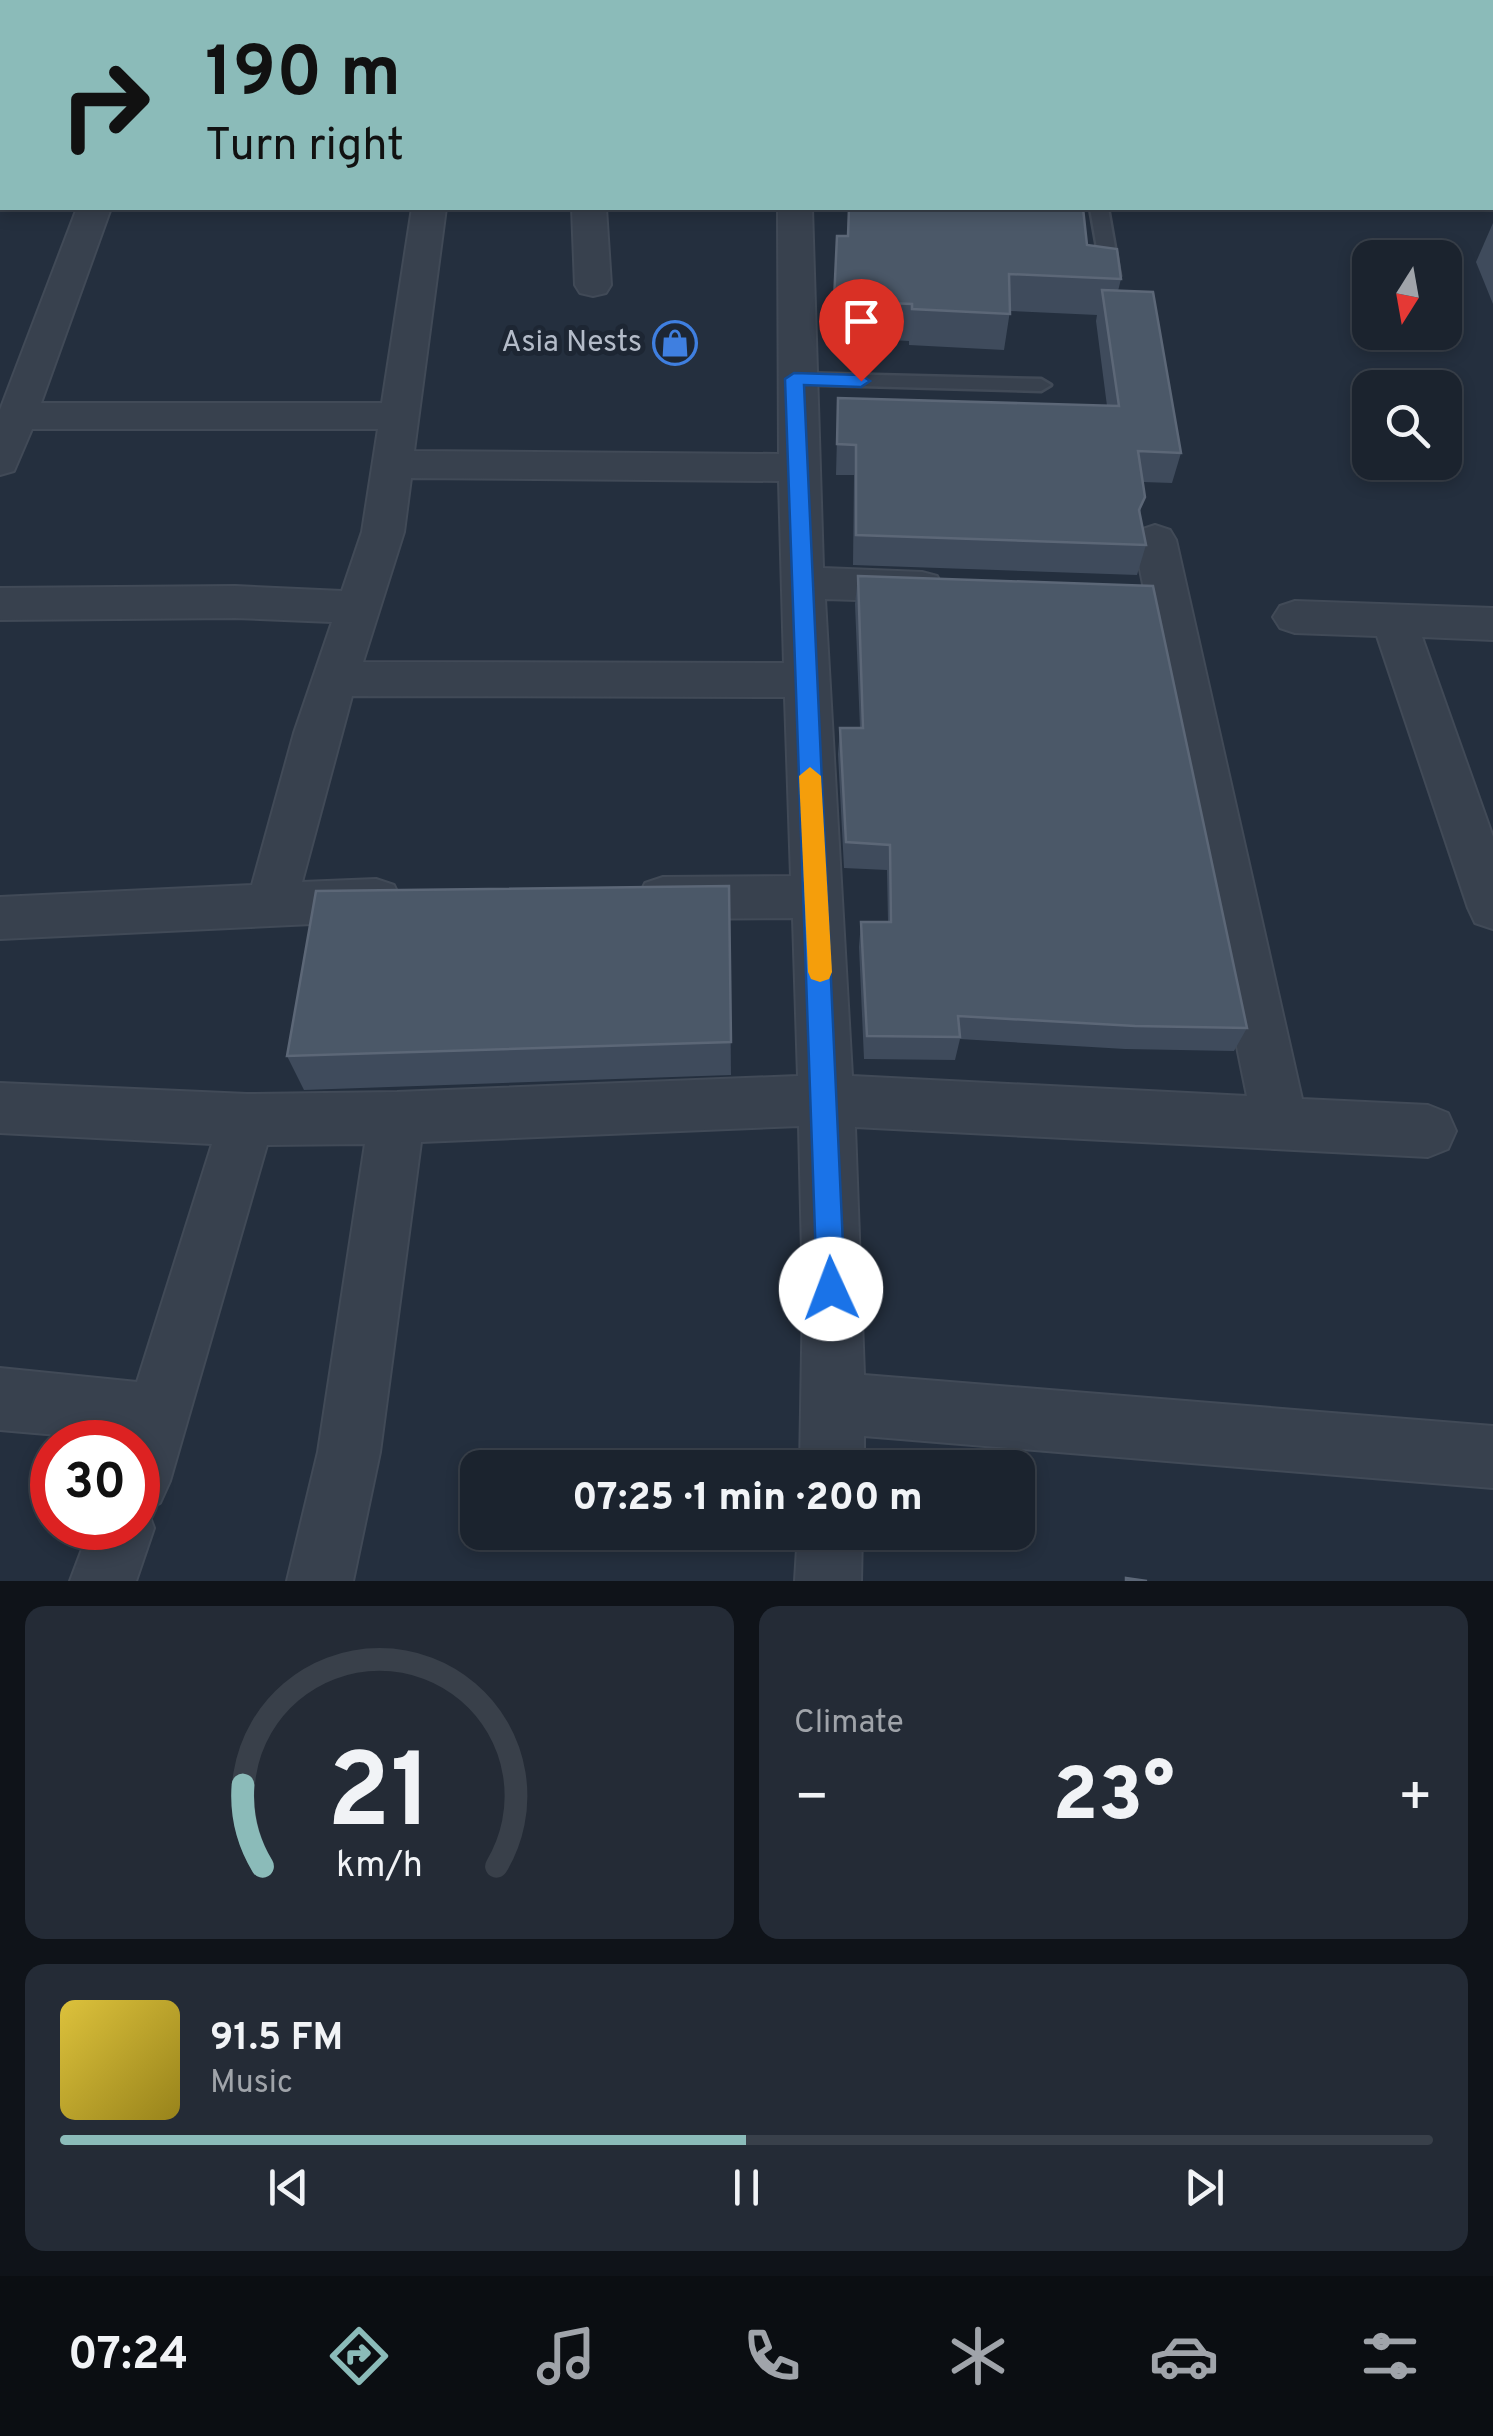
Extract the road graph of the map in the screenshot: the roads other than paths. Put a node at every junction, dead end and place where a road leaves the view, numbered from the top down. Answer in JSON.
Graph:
{"nodes":[{"id":1,"x":93,"y":210,"type":"edge"},
{"id":2,"x":429,"y":210,"type":"edge"},
{"id":3,"x":588,"y":210,"type":"edge"},
{"id":4,"x":794,"y":210,"type":"edge"},
{"id":5,"x":1100,"y":210,"type":"edge"},
{"id":6,"x":1111,"y":276,"type":"edge"},
{"id":7,"x":593,"y":285,"type":"dead end"},
{"id":8,"x":794,"y":379,"type":"junction"},
{"id":9,"x":1040,"y":385,"type":"dead end"},
{"id":10,"x":20,"y":416,"type":"junction"},
{"id":11,"x":400,"y":416,"type":"junction"},
{"id":12,"x":0,"y":462,"type":"edge"},
{"id":13,"x":393,"y":464,"type":"junction"},
{"id":14,"x":797,"y":468,"type":"junction"},
{"id":15,"x":1155,"y":540,"type":"dead end"},
{"id":16,"x":801,"y":583,"type":"junction"},
{"id":17,"x":955,"y":588,"type":"edge"},
{"id":18,"x":0,"y":604,"type":"edge"},
{"id":19,"x":361,"y":607,"type":"junction"},
{"id":20,"x":1295,"y":616,"type":"dead end"},
{"id":21,"x":1394,"y":620,"type":"junction"},
{"id":22,"x":1493,"y":624,"type":"edge"},
{"id":23,"x":335,"y":679,"type":"junction"},
{"id":24,"x":805,"y":680,"type":"junction"},
{"id":25,"x":817,"y":898,"type":"junction"},
{"id":26,"x":622,"y":899,"type":"edge"},
{"id":27,"x":428,"y":900,"type":"edge"},
{"id":28,"x":271,"y":906,"type":"junction"},
{"id":29,"x":1493,"y":908,"type":"edge"},
{"id":30,"x":0,"y":918,"type":"edge"},
{"id":31,"x":826,"y":1100,"type":"junction"},
{"id":32,"x":0,"y":1108,"type":"edge"},
{"id":33,"x":397,"y":1118,"type":"junction"},
{"id":34,"x":247,"y":1120,"type":"junction"},
{"id":35,"x":1281,"y":1126,"type":"junction"},
{"id":36,"x":1428,"y":1131,"type":"dead end"},
{"id":37,"x":0,"y":1399,"type":"edge"},
{"id":38,"x":834,"y":1402,"type":"junction"},
{"id":39,"x":160,"y":1415,"type":"junction"},
{"id":40,"x":158,"y":1420,"type":"edge"},
{"id":41,"x":833,"y":1450,"type":"edge"},
{"id":42,"x":1493,"y":1457,"type":"edge"},
{"id":43,"x":115,"y":1550,"type":"edge"},
{"id":44,"x":829,"y":1550,"type":"edge"},
{"id":45,"x":104,"y":1581,"type":"edge"},
{"id":46,"x":320,"y":1581,"type":"edge"},
{"id":47,"x":828,"y":1581,"type":"edge"}],
"edges":[{"from":1,"to":10,"type":"street"},
{"from":2,"to":11,"type":"street"},
{"from":3,"to":7,"type":"street"},
{"from":4,"to":8,"type":"street"},
{"from":5,"to":6,"type":"lane"},
{"from":8,"to":9,"type":"lane"},
{"from":8,"to":14,"type":"street"},
{"from":10,"to":11,"type":"street"},
{"from":10,"to":12,"type":"street"},
{"from":11,"to":13,"type":"street"},
{"from":13,"to":14,"type":"street"},
{"from":13,"to":19,"type":"street"},
{"from":14,"to":16,"type":"street"},
{"from":15,"to":35,"type":"street"},
{"from":16,"to":17,"type":"street"},
{"from":16,"to":24,"type":"street"},
{"from":18,"to":19,"type":"street"},
{"from":19,"to":23,"type":"street"},
{"from":20,"to":21,"type":"street"},
{"from":21,"to":22,"type":"street"},
{"from":21,"to":29,"type":"street"},
{"from":23,"to":24,"type":"street"},
{"from":23,"to":28,"type":"street"},
{"from":24,"to":25,"type":"street"},
{"from":25,"to":26,"type":"street"},
{"from":25,"to":31,"type":"street"},
{"from":27,"to":28,"type":"street"},
{"from":28,"to":30,"type":"street"},
{"from":31,"to":33,"type":"street"},
{"from":31,"to":35,"type":"street"},
{"from":31,"to":38,"type":"street"},
{"from":32,"to":34,"type":"street"},
{"from":33,"to":34,"type":"street"},
{"from":33,"to":46,"type":"street"},
{"from":34,"to":39,"type":"street"},
{"from":35,"to":36,"type":"street"},
{"from":37,"to":39,"type":"street"},
{"from":38,"to":41,"type":"street"},
{"from":38,"to":42,"type":"street"},
{"from":39,"to":40,"type":"street"},
{"from":43,"to":45,"type":"street"},
{"from":44,"to":47,"type":"street"}]}
